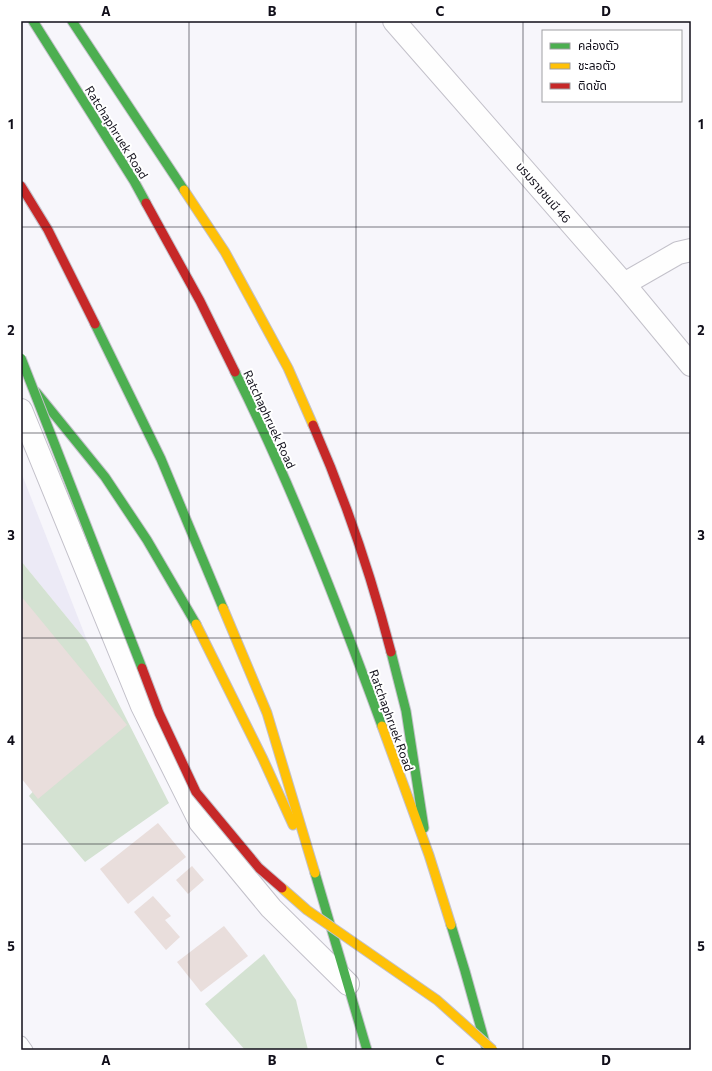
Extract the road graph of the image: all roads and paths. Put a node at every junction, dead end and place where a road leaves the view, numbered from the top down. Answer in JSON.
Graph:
{"nodes":[{"id":1,"x":33,"y":21,"type":"edge"},
{"id":2,"x":72,"y":21,"type":"edge"},
{"id":3,"x":403,"y":25,"type":"edge"},
{"id":4,"x":21,"y":186,"type":"edge"},
{"id":5,"x":691,"y":250,"type":"edge"},
{"id":6,"x":624,"y":284,"type":"junction"},
{"id":7,"x":21,"y":358,"type":"edge"},
{"id":8,"x":691,"y":365,"type":"edge"},
{"id":9,"x":21,"y":375,"type":"edge"},
{"id":10,"x":21,"y":410,"type":"edge"},
{"id":11,"x":429,"y":855,"type":"junction"},
{"id":12,"x":318,"y":883,"type":"junction"},
{"id":13,"x":348,"y":984,"type":"junction"},
{"id":14,"x":21,"y":1043,"type":"edge"},
{"id":15,"x":26,"y":1050,"type":"edge"},
{"id":16,"x":367,"y":1050,"type":"edge"},
{"id":17,"x":486,"y":1050,"type":"edge"},
{"id":18,"x":493,"y":1050,"type":"edge"}],
"edges":[{"from":1,"to":11,"type":"main road","name":"Ratchaphruek Road"},
{"from":2,"to":11,"type":"main road","name":"Ratchaphruek Road"},
{"from":3,"to":6,"type":"street","name":"บรมราชชนนี 46"},
{"from":4,"to":12,"type":"main road"},
{"from":5,"to":6,"type":"street"},
{"from":6,"to":8,"type":"street","name":"บรมราชชนนี 46"},
{"from":7,"to":18,"type":"main road","bridge":true},
{"from":9,"to":12,"type":"main road"},
{"from":10,"to":13,"type":"street"},
{"from":11,"to":17,"type":"main road","name":"Ratchaphruek Road"},
{"from":12,"to":13,"type":"main road"},
{"from":13,"to":16,"type":"main road"},
{"from":14,"to":15,"type":"lane"}]}
